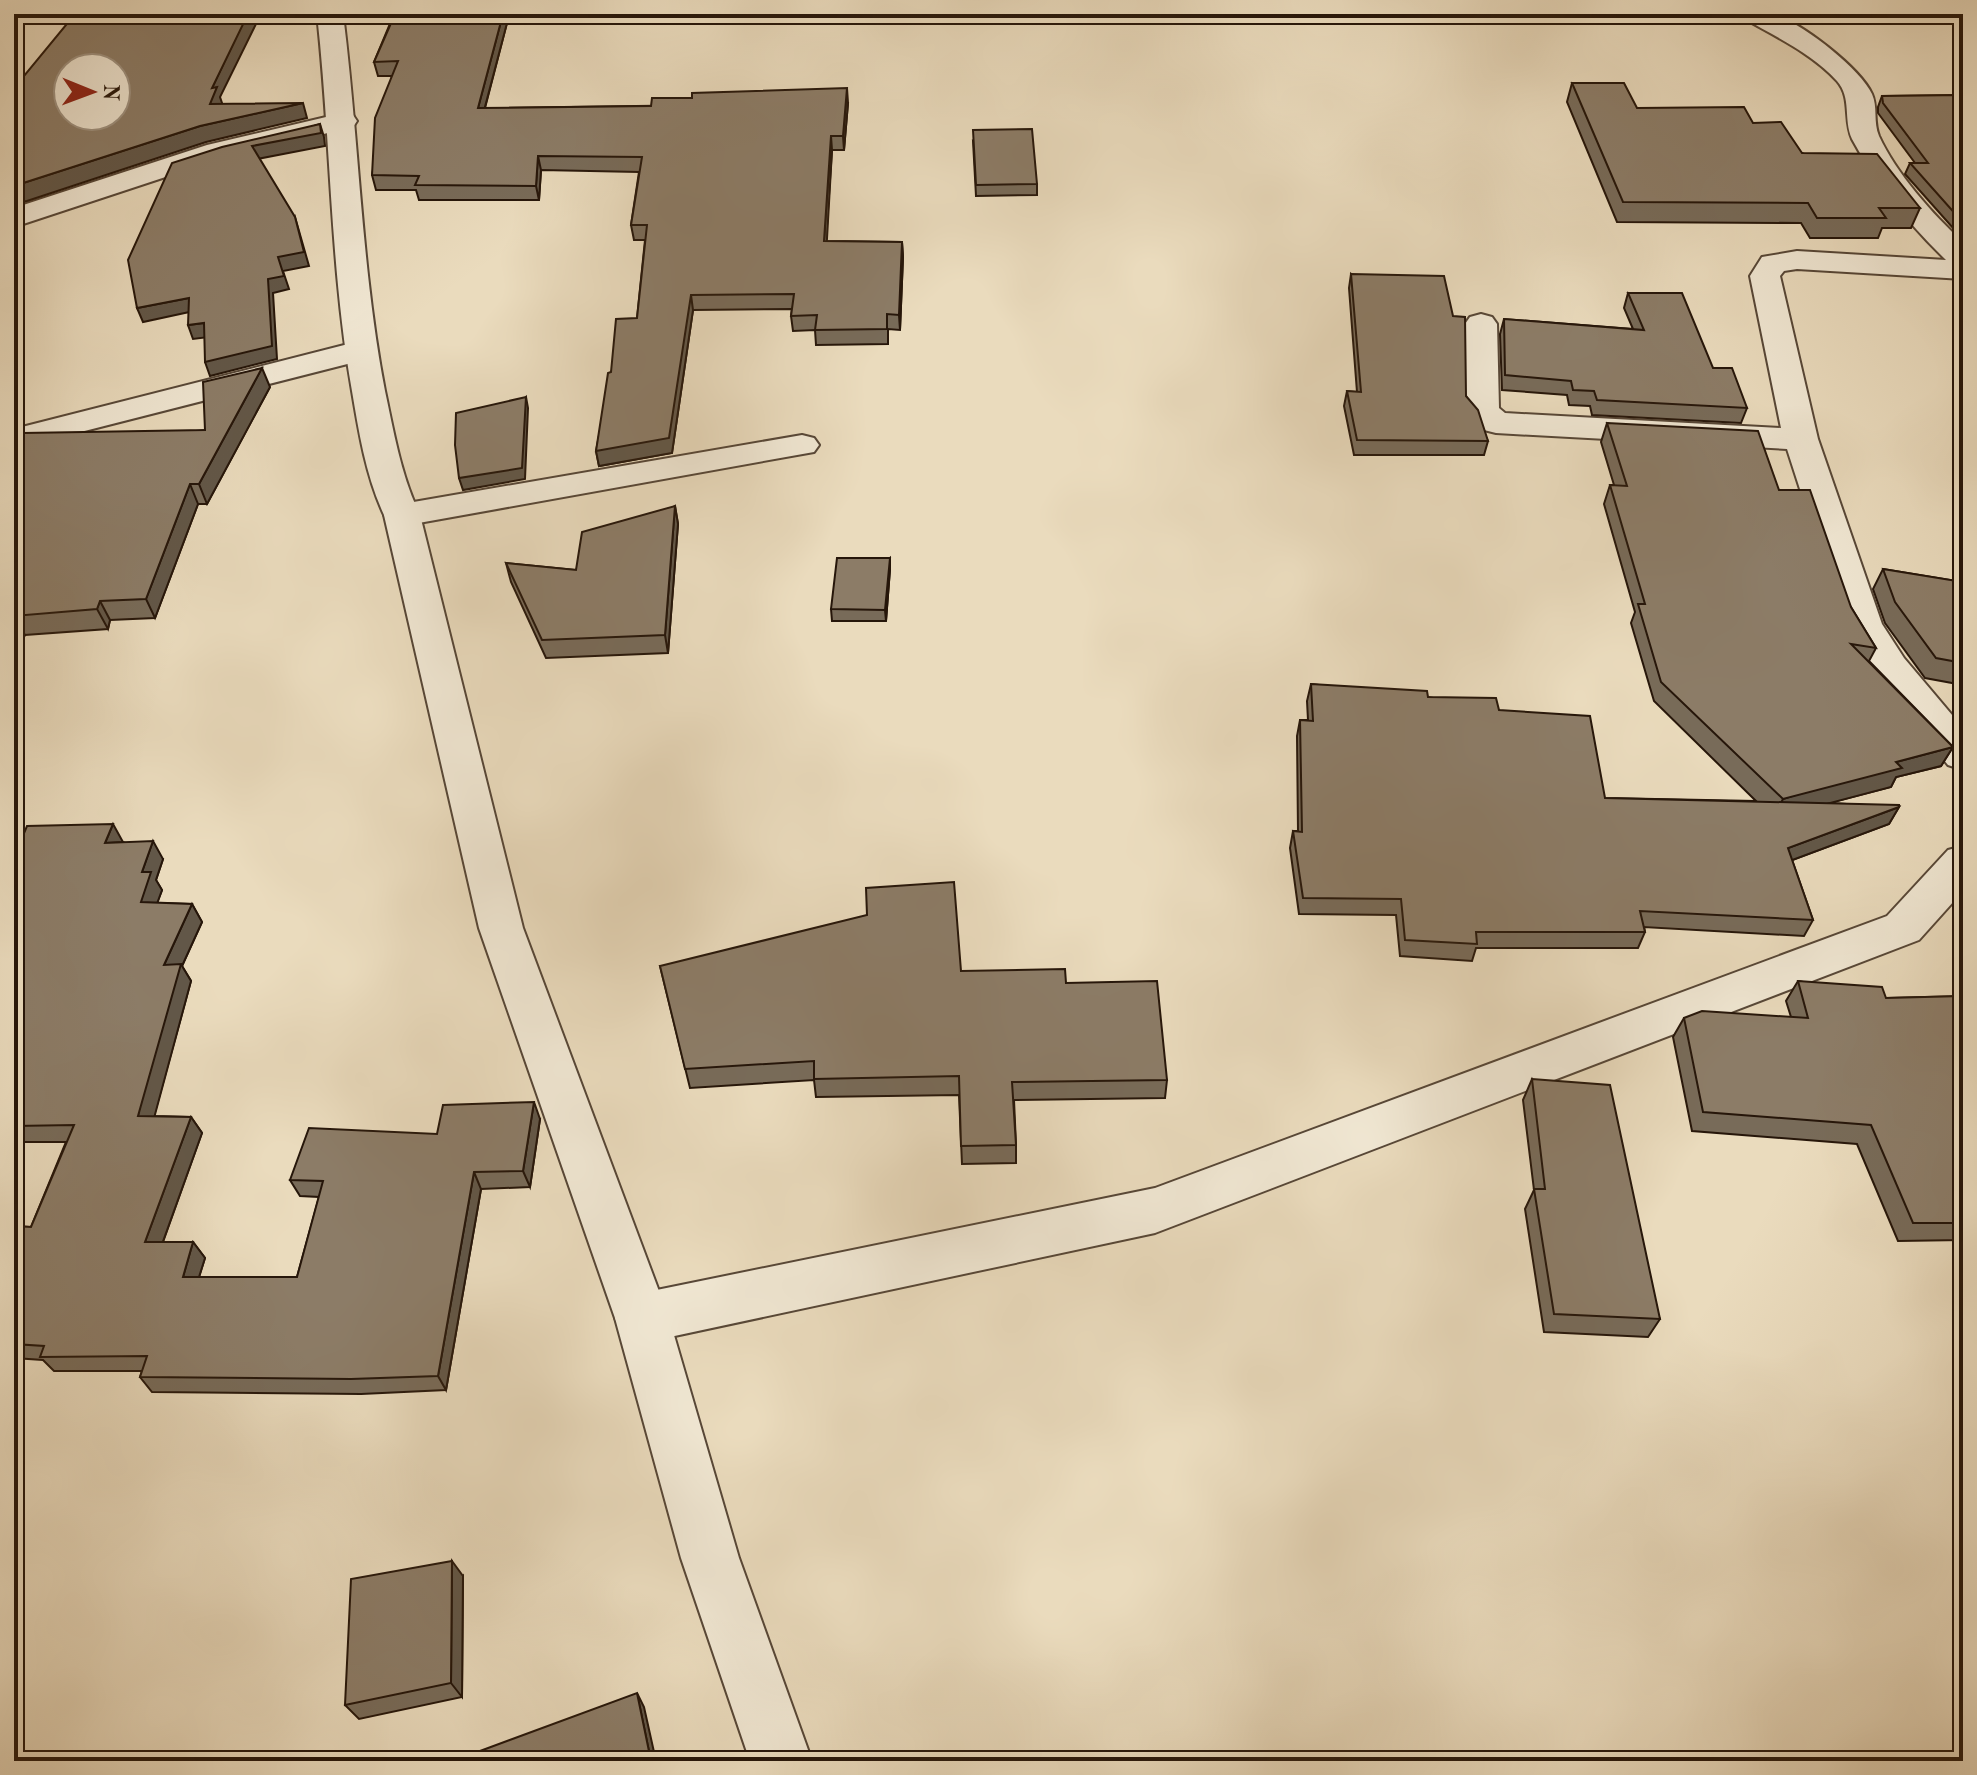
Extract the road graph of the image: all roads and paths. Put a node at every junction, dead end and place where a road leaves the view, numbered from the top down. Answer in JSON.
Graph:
{"nodes":[{"id":1,"x":330,"y":14,"type":"edge"},
{"id":2,"x":1754,"y":14,"type":"edge"},
{"id":3,"x":343,"y":121,"type":"junction"},
{"id":4,"x":14,"y":218,"type":"edge"},
{"id":5,"x":1963,"y":259,"type":"edge"},
{"id":6,"x":1963,"y":270,"type":"edge"},
{"id":7,"x":1481,"y":324,"type":"dead end"},
{"id":8,"x":360,"y":351,"type":"junction"},
{"id":9,"x":14,"y":439,"type":"edge"},
{"id":10,"x":1801,"y":439,"type":"junction"},
{"id":11,"x":802,"y":445,"type":"dead end"},
{"id":12,"x":402,"y":515,"type":"junction"},
{"id":13,"x":1963,"y":755,"type":"edge"},
{"id":14,"x":1963,"y":862,"type":"edge"},
{"id":15,"x":642,"y":1318,"type":"junction"},
{"id":16,"x":781,"y":1761,"type":"edge"}],
"edges":[{"from":1,"to":3,"type":"street"},
{"from":2,"to":5,"type":"street"},
{"from":3,"to":4,"type":"street"},
{"from":3,"to":8,"type":"street"},
{"from":6,"to":10,"type":"street"},
{"from":7,"to":10,"type":"street"},
{"from":8,"to":9,"type":"street"},
{"from":8,"to":12,"type":"street"},
{"from":10,"to":13,"type":"street"},
{"from":11,"to":12,"type":"street"},
{"from":12,"to":15,"type":"street"},
{"from":14,"to":15,"type":"street"},
{"from":15,"to":16,"type":"street"}]}
